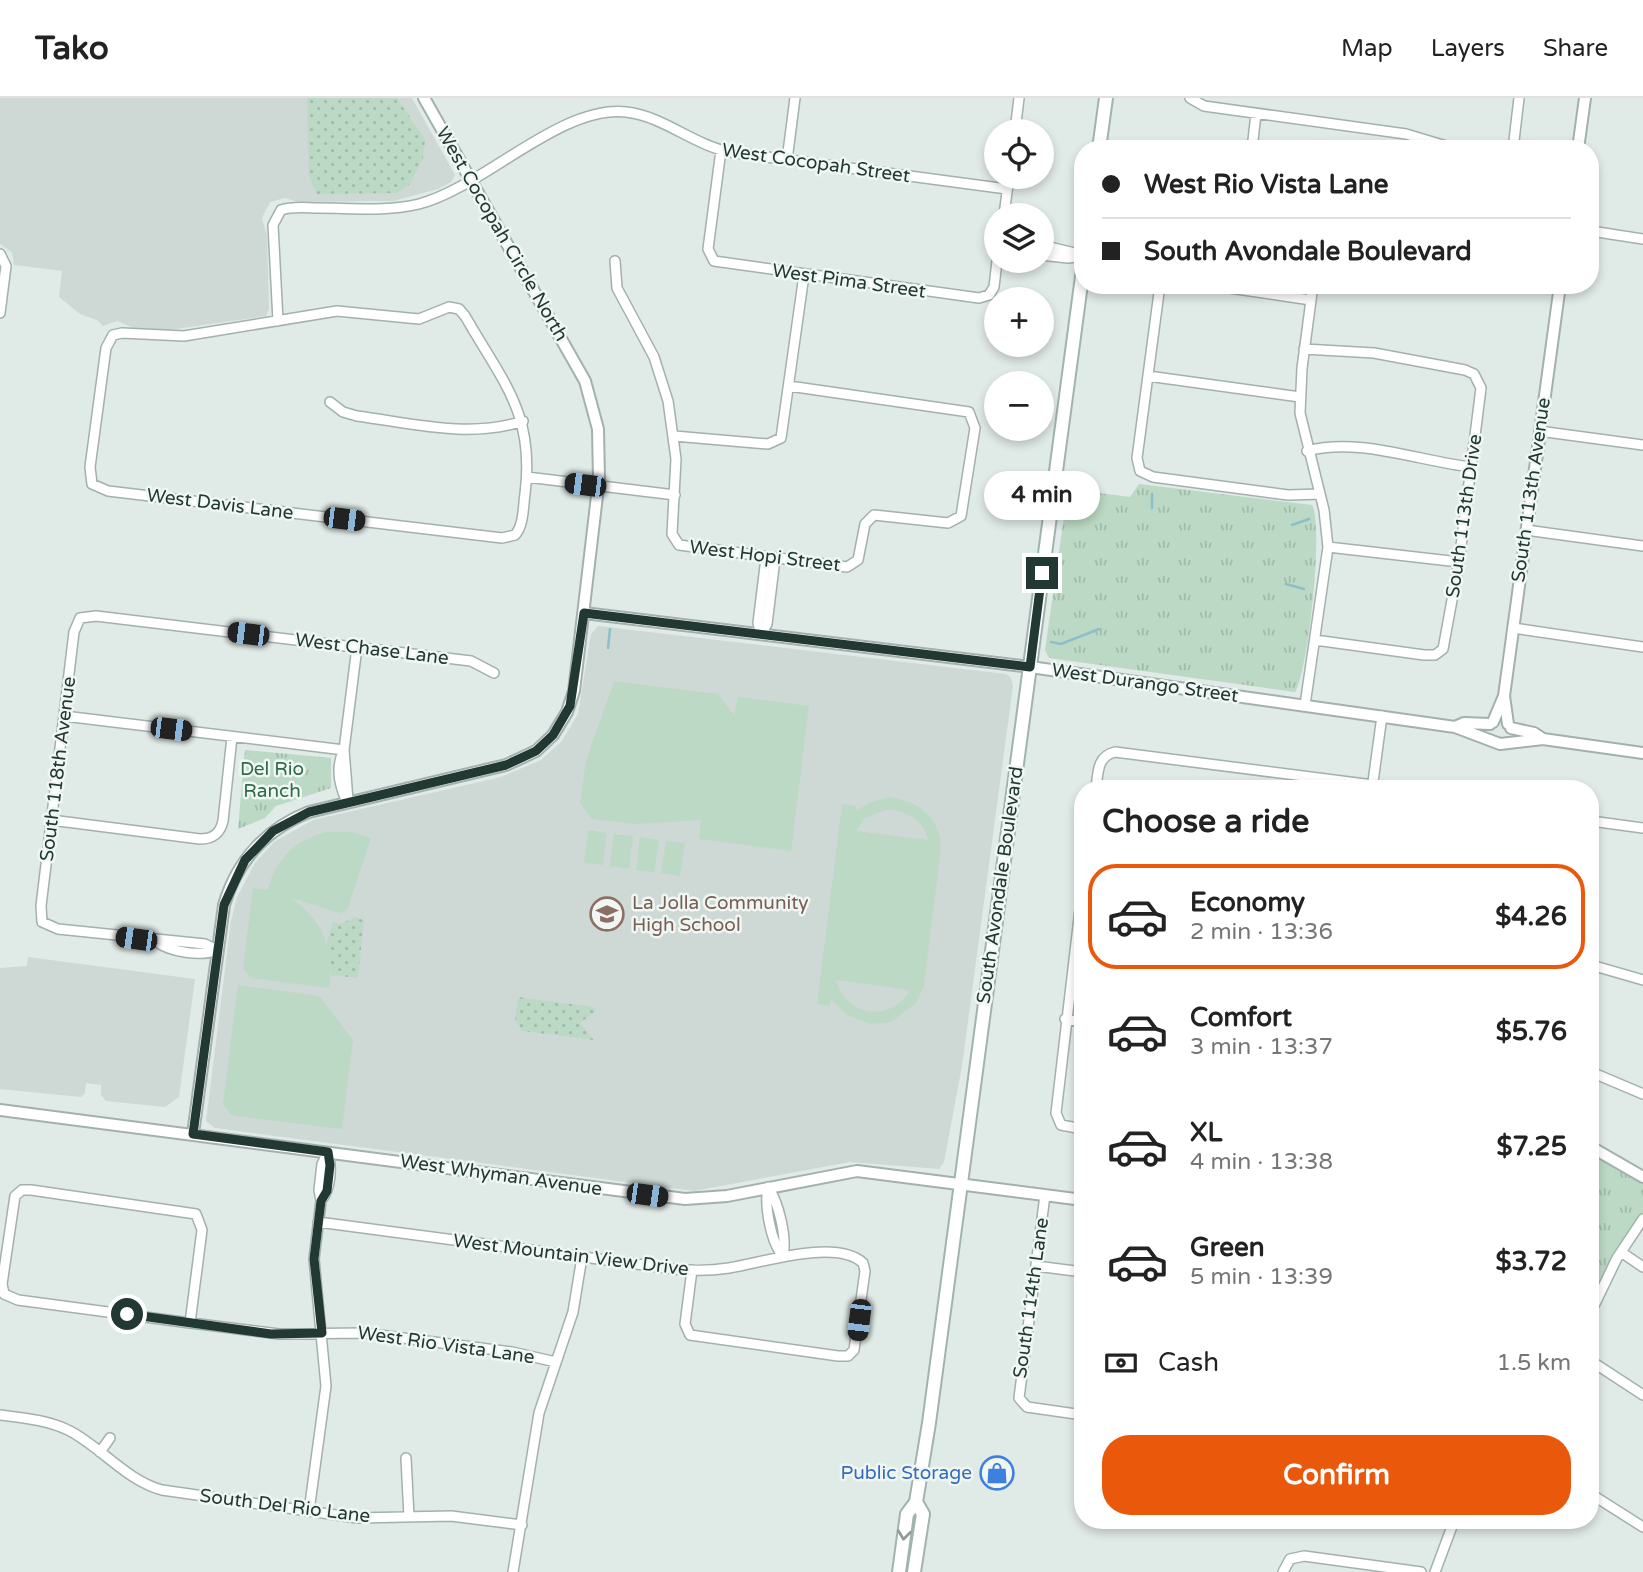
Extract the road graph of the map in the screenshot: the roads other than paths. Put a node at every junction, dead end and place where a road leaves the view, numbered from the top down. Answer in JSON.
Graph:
{"nodes":[{"id":1,"x":424,"y":98,"type":"edge"},
{"id":2,"x":795,"y":98,"type":"edge"},
{"id":3,"x":1019,"y":98,"type":"edge"},
{"id":4,"x":1106,"y":98,"type":"edge"},
{"id":5,"x":1519,"y":98,"type":"edge"},
{"id":6,"x":1585,"y":98,"type":"edge"},
{"id":7,"x":1190,"y":99,"type":"edge"},
{"id":8,"x":1256,"y":114,"type":"junction"},
{"id":9,"x":1016,"y":119,"type":"edge"},
{"id":10,"x":1100,"y":140,"type":"edge"},
{"id":11,"x":1253,"y":140,"type":"edge"},
{"id":12,"x":1424,"y":140,"type":"edge"},
{"id":13,"x":1514,"y":140,"type":"edge"},
{"id":14,"x":1579,"y":140,"type":"edge"},
{"id":15,"x":721,"y":150,"type":"junction"},
{"id":16,"x":787,"y":160,"type":"junction"},
{"id":17,"x":471,"y":180,"type":"junction"},
{"id":18,"x":984,"y":186,"type":"edge"},
{"id":19,"x":1007,"y":189,"type":"edge"},
{"id":20,"x":1005,"y":203,"type":"edge"},
{"id":21,"x":1599,"y":232,"type":"edge"},
{"id":22,"x":1643,"y":239,"type":"edge"},
{"id":23,"x":1054,"y":248,"type":"edge"},
{"id":24,"x":1074,"y":254,"type":"edge"},
{"id":25,"x":2,"y":256,"type":"edge"},
{"id":26,"x":1054,"y":256,"type":"edge"},
{"id":27,"x":1074,"y":257,"type":"edge"},
{"id":28,"x":615,"y":261,"type":"dead end"},
{"id":29,"x":996,"y":273,"type":"edge"},
{"id":30,"x":804,"y":275,"type":"junction"},
{"id":31,"x":1080,"y":294,"type":"edge"},
{"id":32,"x":1159,"y":294,"type":"edge"},
{"id":33,"x":1270,"y":294,"type":"edge"},
{"id":34,"x":1312,"y":294,"type":"edge"},
{"id":35,"x":1559,"y":294,"type":"edge"},
{"id":36,"x":1311,"y":300,"type":"junction"},
{"id":37,"x":0,"y":313,"type":"edge"},
{"id":38,"x":278,"y":321,"type":"junction"},
{"id":39,"x":1304,"y":349,"type":"junction"},
{"id":40,"x":1148,"y":376,"type":"junction"},
{"id":41,"x":789,"y":386,"type":"junction"},
{"id":42,"x":1300,"y":397,"type":"junction"},
{"id":43,"x":330,"y":402,"type":"dead end"},
{"id":44,"x":523,"y":421,"type":"junction"},
{"id":45,"x":1539,"y":431,"type":"junction"},
{"id":46,"x":674,"y":436,"type":"junction"},
{"id":47,"x":1643,"y":445,"type":"edge"},
{"id":48,"x":1307,"y":452,"type":"junction"},
{"id":49,"x":1471,"y":467,"type":"junction"},
{"id":50,"x":527,"y":477,"type":"junction"},
{"id":51,"x":599,"y":486,"type":"junction"},
{"id":52,"x":1320,"y":494,"type":"junction"},
{"id":53,"x":675,"y":495,"type":"junction"},
{"id":54,"x":1526,"y":530,"type":"junction"},
{"id":55,"x":1328,"y":547,"type":"junction"},
{"id":56,"x":1643,"y":547,"type":"edge"},
{"id":57,"x":771,"y":558,"type":"junction"},
{"id":58,"x":1459,"y":562,"type":"junction"},
{"id":59,"x":584,"y":613,"type":"junction"},
{"id":60,"x":80,"y":618,"type":"joint"},
{"id":61,"x":1513,"y":628,"type":"junction"},
{"id":62,"x":761,"y":634,"type":"junction"},
{"id":63,"x":1314,"y":639,"type":"junction"},
{"id":64,"x":357,"y":647,"type":"junction"},
{"id":65,"x":1643,"y":647,"type":"edge"},
{"id":66,"x":1030,"y":667,"type":"junction"},
{"id":67,"x":494,"y":673,"type":"dead end"},
{"id":68,"x":1504,"y":696,"type":"junction"},
{"id":69,"x":1305,"y":705,"type":"junction"},
{"id":70,"x":64,"y":716,"type":"junction"},
{"id":71,"x":1382,"y":716,"type":"junction"},
{"id":72,"x":1509,"y":726,"type":"junction"},
{"id":73,"x":1483,"y":730,"type":"junction"},
{"id":74,"x":232,"y":737,"type":"junction"},
{"id":75,"x":1543,"y":739,"type":"junction"},
{"id":76,"x":1504,"y":743,"type":"junction"},
{"id":77,"x":344,"y":750,"type":"junction"},
{"id":78,"x":1643,"y":753,"type":"edge"},
{"id":79,"x":1097,"y":780,"type":"edge"},
{"id":80,"x":1322,"y":780,"type":"edge"},
{"id":81,"x":1373,"y":780,"type":"edge"},
{"id":82,"x":347,"y":802,"type":"junction"},
{"id":83,"x":51,"y":820,"type":"junction"},
{"id":84,"x":1599,"y":822,"type":"edge"},
{"id":85,"x":1643,"y":828,"type":"edge"},
{"id":86,"x":218,"y":950,"type":"junction"},
{"id":87,"x":1074,"y":960,"type":"edge"},
{"id":88,"x":1599,"y":966,"type":"edge"},
{"id":89,"x":1643,"y":979,"type":"edge"},
{"id":90,"x":1065,"y":1019,"type":"junction"},
{"id":91,"x":1074,"y":1020,"type":"edge"},
{"id":92,"x":1599,"y":1076,"type":"edge"},
{"id":93,"x":1643,"y":1094,"type":"edge"},
{"id":94,"x":0,"y":1110,"type":"edge"},
{"id":95,"x":1074,"y":1126,"type":"edge"},
{"id":96,"x":193,"y":1134,"type":"junction"},
{"id":97,"x":328,"y":1152,"type":"junction"},
{"id":98,"x":1599,"y":1152,"type":"edge"},
{"id":99,"x":1643,"y":1177,"type":"edge"},
{"id":100,"x":960,"y":1183,"type":"junction"},
{"id":101,"x":768,"y":1187,"type":"junction"},
{"id":102,"x":1045,"y":1195,"type":"junction"},
{"id":103,"x":1074,"y":1199,"type":"edge"},
{"id":104,"x":1643,"y":1219,"type":"edge"},
{"id":105,"x":318,"y":1222,"type":"junction"},
{"id":106,"x":3,"y":1243,"type":"edge"},
{"id":107,"x":1621,"y":1252,"type":"junction"},
{"id":108,"x":783,"y":1256,"type":"junction"},
{"id":109,"x":582,"y":1257,"type":"junction"},
{"id":110,"x":1036,"y":1266,"type":"junction"},
{"id":111,"x":1643,"y":1267,"type":"edge"},
{"id":112,"x":692,"y":1270,"type":"junction"},
{"id":113,"x":1074,"y":1271,"type":"edge"},
{"id":114,"x":1599,"y":1296,"type":"edge"},
{"id":115,"x":190,"y":1323,"type":"junction"},
{"id":116,"x":322,"y":1333,"type":"junction"},
{"id":117,"x":556,"y":1362,"type":"junction"},
{"id":118,"x":1599,"y":1366,"type":"edge"},
{"id":119,"x":1643,"y":1395,"type":"edge"},
{"id":120,"x":1074,"y":1414,"type":"edge"},
{"id":121,"x":0,"y":1415,"type":"edge"},
{"id":122,"x":110,"y":1438,"type":"dead end"},
{"id":123,"x":100,"y":1452,"type":"junction"},
{"id":124,"x":406,"y":1458,"type":"dead end"},
{"id":125,"x":1599,"y":1499,"type":"edge"},
{"id":126,"x":916,"y":1502,"type":"junction"},
{"id":127,"x":309,"y":1511,"type":"junction"},
{"id":128,"x":409,"y":1517,"type":"junction"},
{"id":129,"x":522,"y":1525,"type":"junction"},
{"id":130,"x":1643,"y":1528,"type":"edge"},
{"id":131,"x":1451,"y":1529,"type":"edge"},
{"id":132,"x":513,"y":1572,"type":"edge"},
{"id":133,"x":899,"y":1572,"type":"edge"},
{"id":134,"x":914,"y":1572,"type":"edge"},
{"id":135,"x":1283,"y":1572,"type":"edge"},
{"id":136,"x":1421,"y":1572,"type":"edge"},
{"id":137,"x":1435,"y":1572,"type":"edge"}],
"edges":[{"from":1,"to":17,"type":"street","name":"West Cocopah Circle North"},
{"from":2,"to":16,"type":"street"},
{"from":3,"to":9,"type":"street"},
{"from":4,"to":10,"type":"main road"},
{"from":5,"to":13,"type":"street"},
{"from":6,"to":14,"type":"street"},
{"from":7,"to":8,"type":"street"},
{"from":8,"to":11,"type":"street"},
{"from":8,"to":12,"type":"street"},
{"from":15,"to":16,"type":"street","name":"West Cocopah Street"},
{"from":15,"to":17,"type":"street","name":"West Cocopah Street"},
{"from":15,"to":30,"type":"street","name":"West Pima Street"},
{"from":16,"to":18,"type":"street","name":"West Cocopah Street"},
{"from":17,"to":38,"type":"street","name":"West Cocopah Street"},
{"from":17,"to":51,"type":"street","name":"West Cocopah Circle North"},
{"from":19,"to":20,"type":"street"},
{"from":21,"to":22,"type":"street"},
{"from":23,"to":24,"type":"street"},
{"from":25,"to":37,"type":"street"},
{"from":26,"to":27,"type":"street"},
{"from":28,"to":46,"type":"street"},
{"from":29,"to":30,"type":"street","name":"West Pima Street"},
{"from":30,"to":41,"type":"street"},
{"from":31,"to":66,"type":"main road","name":"South Avondale Boulevard"},
{"from":32,"to":40,"type":"street"},
{"from":33,"to":36,"type":"street"},
{"from":34,"to":36,"type":"street"},
{"from":35,"to":45,"type":"street","name":"South 113th Avenue"},
{"from":36,"to":39,"type":"street"},
{"from":38,"to":44,"type":"street"},
{"from":38,"to":50,"type":"street","name":"West Davis Lane"},
{"from":39,"to":42,"type":"street"},
{"from":39,"to":49,"type":"street","name":"South 113th Drive"},
{"from":40,"to":42,"type":"street"},
{"from":40,"to":52,"type":"street"},
{"from":41,"to":46,"type":"street"},
{"from":41,"to":57,"type":"street","name":"West Hopi Street"},
{"from":42,"to":48,"type":"street"},
{"from":43,"to":44,"type":"street"},
{"from":44,"to":50,"type":"street"},
{"from":45,"to":47,"type":"street"},
{"from":45,"to":54,"type":"street","name":"South 113th Avenue"},
{"from":46,"to":53,"type":"street"},
{"from":48,"to":49,"type":"street"},
{"from":48,"to":52,"type":"street"},
{"from":49,"to":58,"type":"street","name":"South 113th Drive"},
{"from":50,"to":51,"type":"street"},
{"from":51,"to":53,"type":"street"},
{"from":51,"to":59,"type":"street","name":"West Cocopah Circle North"},
{"from":52,"to":55,"type":"street"},
{"from":53,"to":57,"type":"street","name":"West Hopi Street"},
{"from":54,"to":56,"type":"street"},
{"from":54,"to":61,"type":"street","name":"South 113th Avenue"},
{"from":55,"to":58,"type":"street"},
{"from":55,"to":63,"type":"street"},
{"from":57,"to":62,"type":"street"},
{"from":58,"to":63,"type":"street","name":"South 113th Drive"},
{"from":59,"to":62,"type":"street","name":"West Durango Street"},
{"from":59,"to":82,"type":"street","name":"West Cocopah Circle North"},
{"from":60,"to":64,"type":"street","name":"West Chase Lane"},
{"from":60,"to":70,"type":"street","name":"South 118th Avenue"},
{"from":61,"to":65,"type":"street"},
{"from":61,"to":68,"type":"street","name":"South 113th Avenue"},
{"from":62,"to":66,"type":"street","name":"West Durango Street"},
{"from":63,"to":69,"type":"street"},
{"from":64,"to":67,"type":"street","name":"West Chase Lane"},
{"from":64,"to":77,"type":"street"},
{"from":66,"to":69,"type":"street","name":"West Durango Street"},
{"from":66,"to":100,"type":"main road","name":"South Avondale Boulevard"},
{"from":68,"to":72,"type":"street","name":"South 113th Avenue"},
{"from":68,"to":73,"type":"street","name":"South 113th Avenue"},
{"from":69,"to":71,"type":"street","name":"West Durango Street"},
{"from":70,"to":74,"type":"street"},
{"from":70,"to":83,"type":"street","name":"South 118th Avenue"},
{"from":71,"to":73,"type":"street","name":"West Durango Street"},
{"from":71,"to":81,"type":"street"},
{"from":72,"to":73,"type":"street"},
{"from":72,"to":75,"type":"street"},
{"from":72,"to":76,"type":"street"},
{"from":73,"to":76,"type":"street"},
{"from":74,"to":77,"type":"street"},
{"from":74,"to":83,"type":"street"},
{"from":75,"to":76,"type":"street"},
{"from":75,"to":78,"type":"street"},
{"from":77,"to":82,"type":"street"},
{"from":79,"to":80,"type":"street"},
{"from":82,"to":86,"type":"street","name":"West Cocopah Circle North"},
{"from":83,"to":86,"type":"street","name":"South 118th Avenue"},
{"from":84,"to":85,"type":"street"},
{"from":86,"to":96,"type":"street","name":"West Cocopah Circle North"},
{"from":87,"to":90,"type":"street"},
{"from":88,"to":89,"type":"street"},
{"from":90,"to":91,"type":"street"},
{"from":90,"to":95,"type":"street"},
{"from":92,"to":93,"type":"street"},
{"from":94,"to":96,"type":"street","name":"West Whyman Avenue"},
{"from":96,"to":97,"type":"street","name":"West Whyman Avenue"},
{"from":97,"to":101,"type":"street","name":"West Whyman Avenue"},
{"from":97,"to":105,"type":"street"},
{"from":98,"to":99,"type":"street"},
{"from":100,"to":101,"type":"street","name":"West Whyman Avenue"},
{"from":100,"to":102,"type":"street","name":"West Whyman Avenue"},
{"from":100,"to":126,"type":"main road","name":"South Avondale Boulevard"},
{"from":101,"to":108,"type":"street"},
{"from":102,"to":103,"type":"street","name":"West Whyman Avenue"},
{"from":102,"to":110,"type":"street","name":"South 114th Lane"},
{"from":104,"to":107,"type":"street"},
{"from":105,"to":109,"type":"street","name":"West Mountain View Drive"},
{"from":105,"to":116,"type":"street"},
{"from":106,"to":115,"type":"street","name":"West Rio Vista Lane"},
{"from":106,"to":115,"type":"street"},
{"from":107,"to":111,"type":"street"},
{"from":107,"to":114,"type":"street"},
{"from":108,"to":112,"type":"street","name":"West Mountain View Drive"},
{"from":108,"to":112,"type":"street","name":"West Mountain View Drive"},
{"from":109,"to":112,"type":"street","name":"West Mountain View Drive"},
{"from":109,"to":117,"type":"street"},
{"from":110,"to":113,"type":"street"},
{"from":110,"to":120,"type":"street","name":"South 114th Lane"},
{"from":115,"to":116,"type":"street","name":"West Rio Vista Lane"},
{"from":116,"to":117,"type":"street","name":"West Rio Vista Lane"},
{"from":116,"to":127,"type":"street"},
{"from":117,"to":129,"type":"street"},
{"from":118,"to":119,"type":"street"},
{"from":121,"to":123,"type":"street","name":"South Del Rio Lane"},
{"from":122,"to":123,"type":"street"},
{"from":123,"to":127,"type":"street","name":"South Del Rio Lane"},
{"from":124,"to":128,"type":"street"},
{"from":125,"to":130,"type":"street"},
{"from":126,"to":133,"type":"main road","name":"South Avondale Boulevard","one_way":true},
{"from":126,"to":134,"type":"main road","name":"South Avondale Boulevard"},
{"from":127,"to":128,"type":"street","name":"South Del Rio Lane"},
{"from":128,"to":129,"type":"street","name":"South Del Rio Lane"},
{"from":129,"to":132,"type":"street"},
{"from":131,"to":137,"type":"street"},
{"from":135,"to":136,"type":"street"}]}
